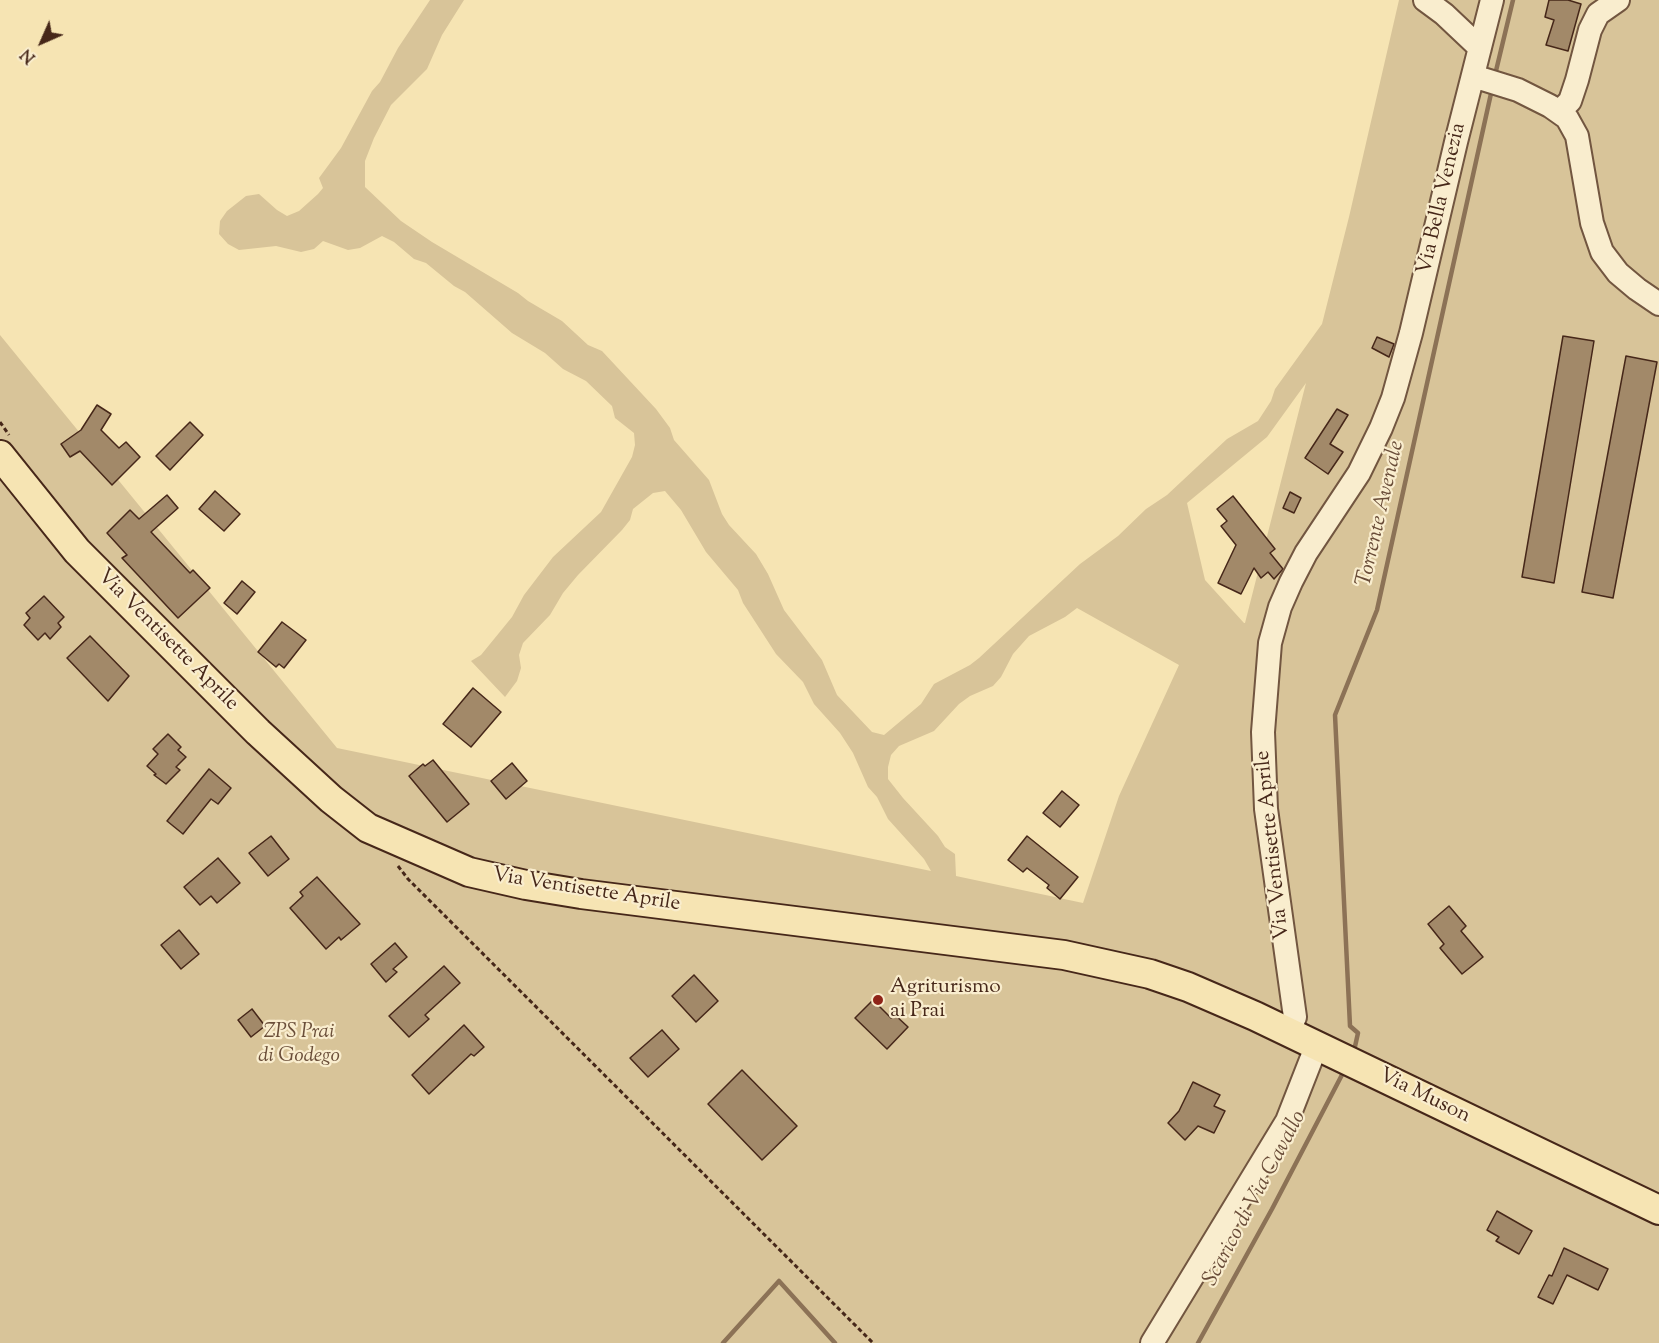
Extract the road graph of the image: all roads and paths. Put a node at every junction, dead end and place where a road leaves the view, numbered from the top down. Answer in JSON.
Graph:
{"nodes":[{"id":1,"x":1425,"y":0,"type":"edge"},
{"id":2,"x":1492,"y":0,"type":"edge"},
{"id":3,"x":1618,"y":0,"type":"edge"},
{"id":4,"x":1480,"y":48,"type":"junction"},
{"id":5,"x":1487,"y":80,"type":"junction"},
{"id":6,"x":1559,"y":112,"type":"junction"},
{"id":7,"x":1659,"y":304,"type":"edge"},
{"id":8,"x":1393,"y":398,"type":"joint"},
{"id":9,"x":0,"y":455,"type":"edge"},
{"id":10,"x":395,"y":862,"type":"dead end"},
{"id":11,"x":1188,"y":987,"type":"joint"},
{"id":12,"x":1288,"y":1033,"type":"junction"},
{"id":13,"x":1316,"y":1047,"type":"junction"},
{"id":14,"x":1659,"y":1210,"type":"edge"},
{"id":15,"x":873,"y":1343,"type":"edge"},
{"id":16,"x":1152,"y":1343,"type":"edge"}],
"edges":[{"from":1,"to":4,"type":"street"},
{"from":2,"to":4,"type":"street","name":"Via Bella Venezia"},
{"from":3,"to":6,"type":"street"},
{"from":4,"to":5,"type":"street","name":"Via Bella Venezia"},
{"from":5,"to":6,"type":"street"},
{"from":5,"to":8,"type":"street","name":"Via Bella Venezia"},
{"from":6,"to":7,"type":"street"},
{"from":8,"to":12,"type":"street","name":"Via Ventisette Aprile"},
{"from":9,"to":11,"type":"main road","name":"Via Ventisette Aprile"},
{"from":10,"to":15,"type":"path"},
{"from":11,"to":12,"type":"main road","name":"Via Muson"},
{"from":12,"to":13,"type":"main road","name":"Via Muson"},
{"from":13,"to":14,"type":"main road","name":"Via Muson"},
{"from":13,"to":16,"type":"street"}]}
